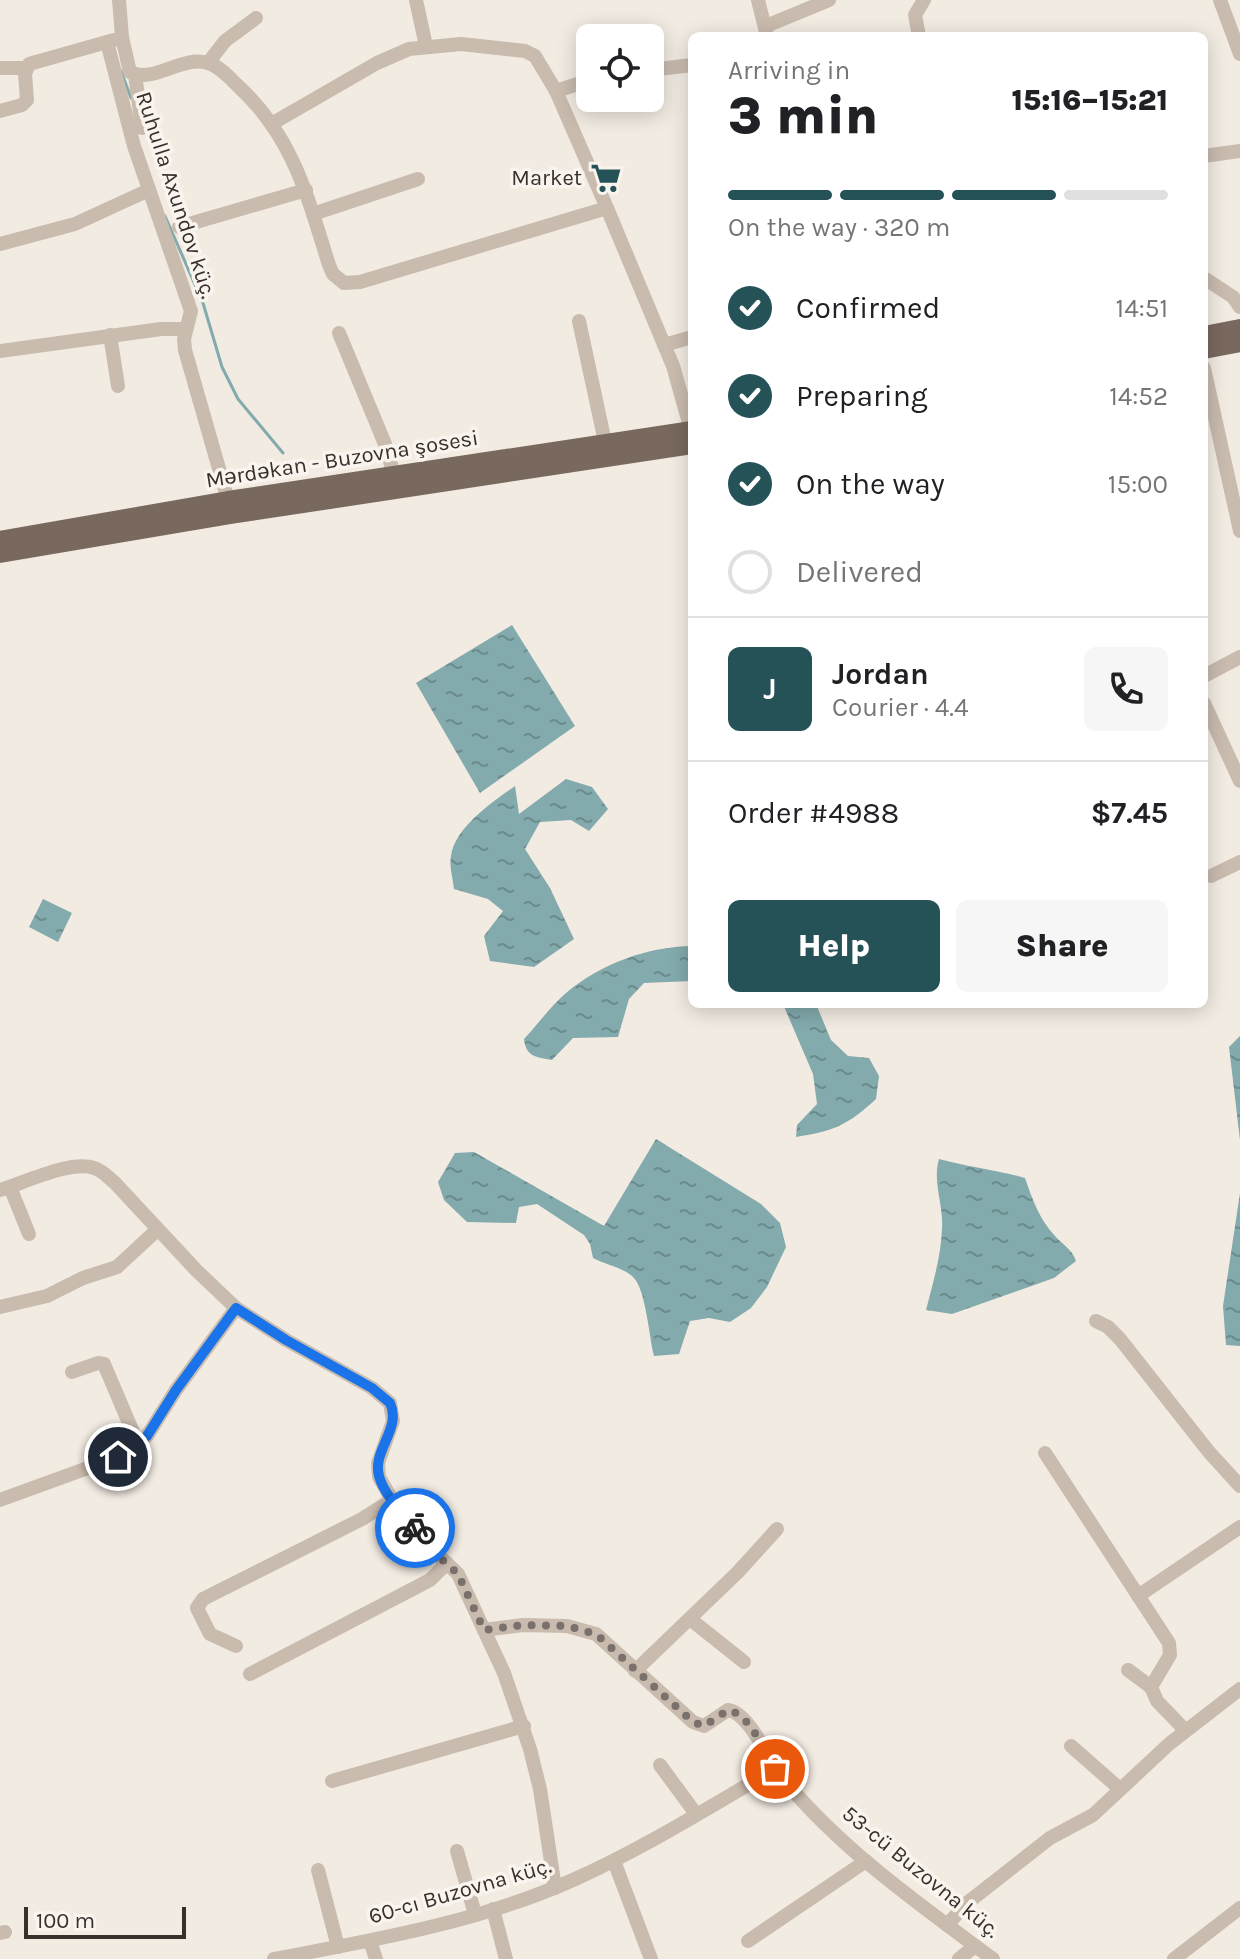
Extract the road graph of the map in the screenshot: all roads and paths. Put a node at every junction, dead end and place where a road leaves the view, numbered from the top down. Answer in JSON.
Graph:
{"nodes":[{"id":1,"x":119,"y":0,"type":"edge"},
{"id":2,"x":416,"y":0,"type":"edge"},
{"id":3,"x":758,"y":0,"type":"edge"},
{"id":4,"x":829,"y":0,"type":"edge"},
{"id":5,"x":924,"y":0,"type":"edge"},
{"id":6,"x":1220,"y":0,"type":"edge"},
{"id":7,"x":256,"y":18,"type":"dead end"},
{"id":8,"x":766,"y":31,"type":"edge"},
{"id":9,"x":918,"y":32,"type":"edge"},
{"id":10,"x":114,"y":40,"type":"junction"},
{"id":11,"x":426,"y":46,"type":"junction"},
{"id":12,"x":1240,"y":54,"type":"edge"},
{"id":13,"x":208,"y":63,"type":"junction"},
{"id":14,"x":688,"y":65,"type":"edge"},
{"id":15,"x":0,"y":68,"type":"edge"},
{"id":16,"x":26,"y":68,"type":"junction"},
{"id":17,"x":664,"y":68,"type":"edge"},
{"id":18,"x":135,"y":74,"type":"junction"},
{"id":19,"x":576,"y":85,"type":"edge"},
{"id":20,"x":556,"y":91,"type":"junction"},
{"id":21,"x":0,"y":111,"type":"edge"},
{"id":22,"x":273,"y":123,"type":"junction"},
{"id":23,"x":142,"y":128,"type":"dead end"},
{"id":24,"x":1240,"y":151,"type":"edge"},
{"id":25,"x":1208,"y":155,"type":"edge"},
{"id":26,"x":418,"y":179,"type":"dead end"},
{"id":27,"x":149,"y":190,"type":"junction"},
{"id":28,"x":306,"y":190,"type":"junction"},
{"id":29,"x":607,"y":208,"type":"junction"},
{"id":30,"x":313,"y":214,"type":"junction"},
{"id":31,"x":179,"y":227,"type":"dead end"},
{"id":32,"x":0,"y":244,"type":"edge"},
{"id":33,"x":1208,"y":281,"type":"edge"},
{"id":34,"x":1240,"y":307,"type":"edge"},
{"id":35,"x":579,"y":321,"type":"dead end"},
{"id":36,"x":1240,"y":328,"type":"edge"},
{"id":37,"x":186,"y":329,"type":"junction"},
{"id":38,"x":339,"y":333,"type":"dead end"},
{"id":39,"x":1208,"y":334,"type":"edge"},
{"id":40,"x":110,"y":335,"type":"junction"},
{"id":41,"x":688,"y":338,"type":"edge"},
{"id":42,"x":1240,"y":343,"type":"edge"},
{"id":43,"x":664,"y":345,"type":"junction"},
{"id":44,"x":1208,"y":349,"type":"edge"},
{"id":45,"x":0,"y":351,"type":"edge"},
{"id":46,"x":118,"y":386,"type":"dead end"},
{"id":47,"x":1208,"y":386,"type":"edge"},
{"id":48,"x":688,"y":418,"type":"edge"},
{"id":49,"x":688,"y":435,"type":"edge"},
{"id":50,"x":688,"y":436,"type":"edge"},
{"id":51,"x":605,"y":442,"type":"junction"},
{"id":52,"x":394,"y":475,"type":"junction"},
{"id":53,"x":228,"y":500,"type":"junction"},
{"id":54,"x":1240,"y":531,"type":"edge"},
{"id":55,"x":0,"y":540,"type":"edge"},
{"id":56,"x":0,"y":554,"type":"edge"},
{"id":57,"x":1240,"y":657,"type":"edge"},
{"id":58,"x":1208,"y":674,"type":"edge"},
{"id":59,"x":1208,"y":712,"type":"edge"},
{"id":60,"x":1240,"y":781,"type":"edge"},
{"id":61,"x":1240,"y":862,"type":"edge"},
{"id":62,"x":1211,"y":876,"type":"dead end"},
{"id":63,"x":5,"y":1188,"type":"edge"},
{"id":64,"x":157,"y":1230,"type":"junction"},
{"id":65,"x":29,"y":1234,"type":"dead end"},
{"id":66,"x":0,"y":1307,"type":"edge"},
{"id":67,"x":236,"y":1308,"type":"junction"},
{"id":68,"x":1096,"y":1321,"type":"dead end"},
{"id":69,"x":72,"y":1372,"type":"dead end"},
{"id":70,"x":138,"y":1444,"type":"junction"},
{"id":71,"x":1045,"y":1453,"type":"dead end"},
{"id":72,"x":1240,"y":1486,"type":"edge"},
{"id":73,"x":0,"y":1500,"type":"edge"},
{"id":74,"x":392,"y":1500,"type":"junction"},
{"id":75,"x":1240,"y":1527,"type":"edge"},
{"id":76,"x":777,"y":1529,"type":"dead end"},
{"id":77,"x":447,"y":1563,"type":"junction"},
{"id":78,"x":1138,"y":1596,"type":"junction"},
{"id":79,"x":690,"y":1619,"type":"junction"},
{"id":80,"x":484,"y":1630,"type":"junction"},
{"id":81,"x":236,"y":1646,"type":"dead end"},
{"id":82,"x":744,"y":1662,"type":"dead end"},
{"id":83,"x":1128,"y":1670,"type":"dead end"},
{"id":84,"x":635,"y":1671,"type":"junction"},
{"id":85,"x":250,"y":1674,"type":"dead end"},
{"id":86,"x":1151,"y":1687,"type":"junction"},
{"id":87,"x":1237,"y":1698,"type":"edge"},
{"id":88,"x":524,"y":1726,"type":"junction"},
{"id":89,"x":1185,"y":1730,"type":"junction"},
{"id":90,"x":1071,"y":1746,"type":"dead end"},
{"id":91,"x":660,"y":1765,"type":"dead end"},
{"id":92,"x":775,"y":1769,"type":"junction"},
{"id":93,"x":332,"y":1781,"type":"dead end"},
{"id":94,"x":1120,"y":1789,"type":"junction"},
{"id":95,"x":696,"y":1814,"type":"junction"},
{"id":96,"x":457,"y":1851,"type":"dead end"},
{"id":97,"x":614,"y":1861,"type":"junction"},
{"id":98,"x":866,"y":1861,"type":"junction"},
{"id":99,"x":318,"y":1870,"type":"dead end"},
{"id":100,"x":555,"y":1888,"type":"junction"},
{"id":101,"x":1240,"y":1908,"type":"edge"},
{"id":102,"x":493,"y":1909,"type":"junction"},
{"id":103,"x":475,"y":1914,"type":"junction"},
{"id":104,"x":947,"y":1925,"type":"junction"},
{"id":105,"x":370,"y":1941,"type":"junction"},
{"id":106,"x":748,"y":1941,"type":"dead end"},
{"id":107,"x":975,"y":1946,"type":"junction"},
{"id":108,"x":338,"y":1947,"type":"junction"},
{"id":109,"x":276,"y":1959,"type":"edge"},
{"id":110,"x":376,"y":1959,"type":"edge"},
{"id":111,"x":506,"y":1959,"type":"edge"},
{"id":112,"x":651,"y":1959,"type":"edge"},
{"id":113,"x":959,"y":1959,"type":"edge"},
{"id":114,"x":993,"y":1959,"type":"edge"},
{"id":115,"x":1174,"y":1959,"type":"edge"}],
"edges":[{"from":1,"to":10,"type":"street","name":"Ruhulla Axundov küç."},
{"from":2,"to":11,"type":"street"},
{"from":3,"to":8,"type":"street"},
{"from":4,"to":8,"type":"street"},
{"from":5,"to":9,"type":"street"},
{"from":6,"to":12,"type":"street"},
{"from":7,"to":13,"type":"street"},
{"from":10,"to":16,"type":"street"},
{"from":10,"to":18,"type":"street"},
{"from":10,"to":27,"type":"street","name":"Ruhulla Axundov küç."},
{"from":11,"to":20,"type":"street"},
{"from":11,"to":22,"type":"street"},
{"from":13,"to":18,"type":"street"},
{"from":13,"to":22,"type":"street"},
{"from":14,"to":17,"type":"street"},
{"from":15,"to":16,"type":"street"},
{"from":16,"to":21,"type":"street"},
{"from":18,"to":23,"type":"street"},
{"from":19,"to":20,"type":"street"},
{"from":20,"to":29,"type":"street"},
{"from":22,"to":28,"type":"street"},
{"from":24,"to":25,"type":"street"},
{"from":26,"to":30,"type":"street"},
{"from":27,"to":32,"type":"street"},
{"from":27,"to":37,"type":"street","name":"Ruhulla Axundov küç."},
{"from":28,"to":30,"type":"street"},
{"from":28,"to":31,"type":"street"},
{"from":29,"to":30,"type":"street"},
{"from":29,"to":43,"type":"street"},
{"from":33,"to":34,"type":"street"},
{"from":35,"to":51,"type":"street"},
{"from":36,"to":39,"type":"main road"},
{"from":37,"to":40,"type":"street"},
{"from":37,"to":53,"type":"street","name":"Ruhulla Axundov küç."},
{"from":38,"to":52,"type":"street"},
{"from":40,"to":45,"type":"street"},
{"from":40,"to":46,"type":"street"},
{"from":41,"to":43,"type":"street"},
{"from":42,"to":44,"type":"main road"},
{"from":43,"to":48,"type":"street"},
{"from":47,"to":54,"type":"street"},
{"from":49,"to":51,"type":"main road","name":"Mərdəkan - Buzovna şosesi"},
{"from":50,"to":56,"type":"main road"},
{"from":51,"to":52,"type":"main road","name":"Mərdəkan - Buzovna şosesi"},
{"from":52,"to":53,"type":"main road","name":"Mərdəkan - Buzovna şosesi"},
{"from":53,"to":55,"type":"main road","name":"Mərdəkan - Buzovna şosesi"},
{"from":57,"to":58,"type":"street"},
{"from":59,"to":60,"type":"street"},
{"from":61,"to":62,"type":"street"},
{"from":63,"to":64,"type":"street"},
{"from":63,"to":65,"type":"street"},
{"from":64,"to":66,"type":"street"},
{"from":64,"to":67,"type":"street"},
{"from":67,"to":70,"type":"street"},
{"from":67,"to":74,"type":"street"},
{"from":68,"to":72,"type":"street"},
{"from":69,"to":70,"type":"street"},
{"from":70,"to":73,"type":"street"},
{"from":71,"to":78,"type":"street"},
{"from":74,"to":77,"type":"street"},
{"from":74,"to":81,"type":"street"},
{"from":75,"to":78,"type":"street"},
{"from":76,"to":79,"type":"street"},
{"from":77,"to":80,"type":"street"},
{"from":77,"to":85,"type":"street"},
{"from":78,"to":86,"type":"street"},
{"from":79,"to":82,"type":"street"},
{"from":79,"to":84,"type":"street"},
{"from":80,"to":84,"type":"street","name":"53-cü Buzovna küç."},
{"from":80,"to":88,"type":"street"},
{"from":83,"to":86,"type":"street"},
{"from":84,"to":92,"type":"street","name":"53-cü Buzovna küç."},
{"from":86,"to":89,"type":"street"},
{"from":87,"to":89,"type":"street"},
{"from":88,"to":93,"type":"street"},
{"from":88,"to":100,"type":"street"},
{"from":89,"to":94,"type":"street"},
{"from":90,"to":94,"type":"street"},
{"from":91,"to":95,"type":"street"},
{"from":92,"to":95,"type":"street","name":"60-cı Buzovna küç."},
{"from":92,"to":98,"type":"street","name":"53-cü Buzovna küç."},
{"from":94,"to":104,"type":"street"},
{"from":95,"to":97,"type":"street","name":"60-cı Buzovna küç."},
{"from":96,"to":103,"type":"street"},
{"from":97,"to":100,"type":"street","name":"60-cı Buzovna küç."},
{"from":97,"to":112,"type":"street"},
{"from":98,"to":104,"type":"street","name":"53-cü Buzovna küç."},
{"from":98,"to":106,"type":"street"},
{"from":99,"to":108,"type":"street"},
{"from":100,"to":102,"type":"street","name":"60-cı Buzovna küç."},
{"from":101,"to":115,"type":"street"},
{"from":102,"to":103,"type":"street","name":"60-cı Buzovna küç."},
{"from":102,"to":111,"type":"street"},
{"from":103,"to":105,"type":"street","name":"60-cı Buzovna küç."},
{"from":104,"to":107,"type":"street","name":"53-cü Buzovna küç."},
{"from":105,"to":108,"type":"street","name":"60-cı Buzovna küç."},
{"from":105,"to":110,"type":"street"},
{"from":107,"to":113,"type":"street"},
{"from":107,"to":114,"type":"street","name":"53-cü Buzovna küç."},
{"from":108,"to":109,"type":"street","name":"60-cı Buzovna küç."}]}
